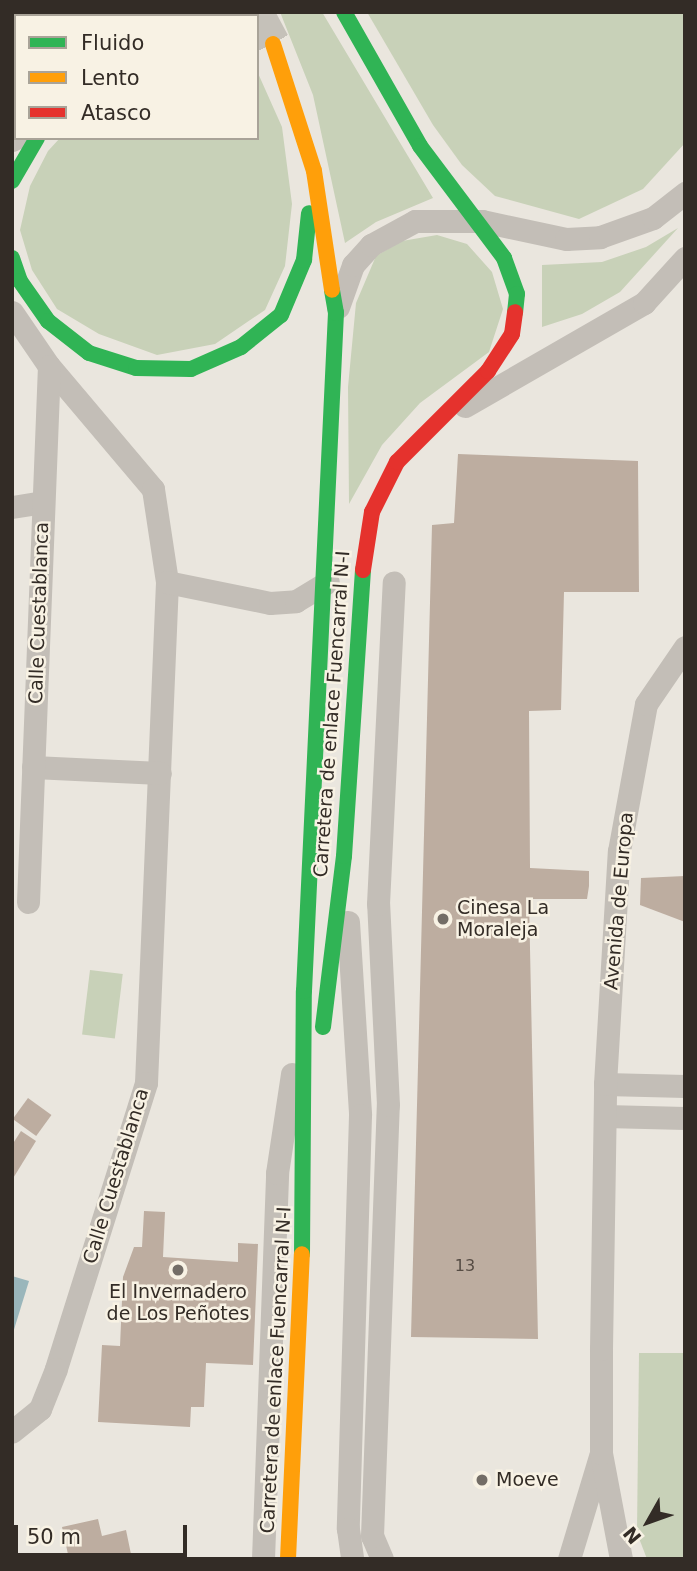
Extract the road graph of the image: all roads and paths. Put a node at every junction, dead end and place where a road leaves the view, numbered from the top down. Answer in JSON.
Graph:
{"nodes":[{"id":1,"x":344,"y":12,"type":"edge"},
{"id":2,"x":273,"y":44,"type":"tunnel mouth"},
{"id":3,"x":36,"y":140,"type":"edge"},
{"id":4,"x":314,"y":171,"type":"junction"},
{"id":5,"x":12,"y":181,"type":"edge"},
{"id":6,"x":685,"y":193,"type":"edge"},
{"id":7,"x":482,"y":221,"type":"junction"},
{"id":8,"x":12,"y":258,"type":"edge"},
{"id":9,"x":685,"y":258,"type":"edge"},
{"id":10,"x":12,"y":312,"type":"edge"},
{"id":11,"x":336,"y":313,"type":"junction"},
{"id":12,"x":49,"y":366,"type":"junction"},
{"id":13,"x":429,"y":426,"type":"junction"},
{"id":14,"x":43,"y":502,"type":"junction"},
{"id":15,"x":12,"y":507,"type":"edge"},
{"id":16,"x":167,"y":582,"type":"junction"},
{"id":17,"x":328,"y":582,"type":"junction"},
{"id":18,"x":394,"y":582,"type":"dead end"},
{"id":19,"x":685,"y":647,"type":"edge"},
{"id":20,"x":33,"y":767,"type":"junction"},
{"id":21,"x":160,"y":773,"type":"junction"},
{"id":22,"x":344,"y":856,"type":"junction"},
{"id":23,"x":28,"y":902,"type":"dead end"},
{"id":24,"x":304,"y":991,"type":"junction"},
{"id":25,"x":605,"y":1084,"type":"junction"},
{"id":26,"x":685,"y":1086,"type":"edge"},
{"id":27,"x":605,"y":1116,"type":"junction"},
{"id":28,"x":685,"y":1118,"type":"edge"},
{"id":29,"x":305,"y":1183,"type":"junction"},
{"id":30,"x":12,"y":1432,"type":"edge"},
{"id":31,"x":601,"y":1453,"type":"junction"},
{"id":32,"x":262,"y":1559,"type":"edge"},
{"id":33,"x":288,"y":1559,"type":"edge"},
{"id":34,"x":352,"y":1559,"type":"edge"},
{"id":35,"x":382,"y":1559,"type":"edge"},
{"id":36,"x":569,"y":1559,"type":"edge"},
{"id":37,"x":621,"y":1559,"type":"edge"}],
"edges":[{"from":1,"to":7,"type":"main road","name":"Carretera de enlace Fuencarral N-I"},
{"from":2,"to":4,"type":"main road","name":"Carretera de enlace Fuencarral N-I"},
{"from":3,"to":5,"type":"main road"},
{"from":4,"to":8,"type":"main road","name":"Carretera de enlace Fuencarral N-I"},
{"from":4,"to":11,"type":"main road","name":"Carretera de enlace Fuencarral N-I"},
{"from":6,"to":7,"type":"street"},
{"from":7,"to":11,"type":"street"},
{"from":7,"to":13,"type":"main road","name":"Carretera de enlace Fuencarral N-I"},
{"from":9,"to":13,"type":"street"},
{"from":10,"to":12,"type":"street"},
{"from":11,"to":17,"type":"main road","name":"Carretera de enlace Fuencarral N-I"},
{"from":12,"to":14,"type":"street","name":"Calle Cuestablanca"},
{"from":12,"to":16,"type":"street","name":"Calle Cuestablanca"},
{"from":13,"to":22,"type":"main road","name":"Carretera de enlace Fuencarral N-I"},
{"from":14,"to":15,"type":"street","name":"Calle Cuestablanca"},
{"from":14,"to":20,"type":"street","name":"Calle Cuestablanca"},
{"from":16,"to":17,"type":"street"},
{"from":16,"to":21,"type":"street","name":"Calle Cuestablanca"},
{"from":17,"to":24,"type":"main road","name":"Carretera de enlace Fuencarral N-I"},
{"from":18,"to":35,"type":"street"},
{"from":19,"to":25,"type":"street","name":"Avenida de Europa"},
{"from":20,"to":21,"type":"street"},
{"from":20,"to":23,"type":"street","name":"Calle Cuestablanca"},
{"from":21,"to":30,"type":"street","name":"Calle Cuestablanca"},
{"from":22,"to":29,"type":"main road","name":"Carretera de enlace Fuencarral N-I"},
{"from":22,"to":34,"type":"street"},
{"from":24,"to":29,"type":"main road","name":"Carretera de enlace Fuencarral N-I"},
{"from":24,"to":32,"type":"street"},
{"from":25,"to":26,"type":"street"},
{"from":25,"to":27,"type":"street","name":"Avenida de Europa"},
{"from":27,"to":28,"type":"street"},
{"from":27,"to":31,"type":"street","name":"Avenida de Europa"},
{"from":29,"to":33,"type":"main road","name":"Carretera de enlace Fuencarral N-I"},
{"from":31,"to":36,"type":"street","name":"Avenida de Europa"},
{"from":31,"to":37,"type":"street","name":"Avenida de Europa"}]}
